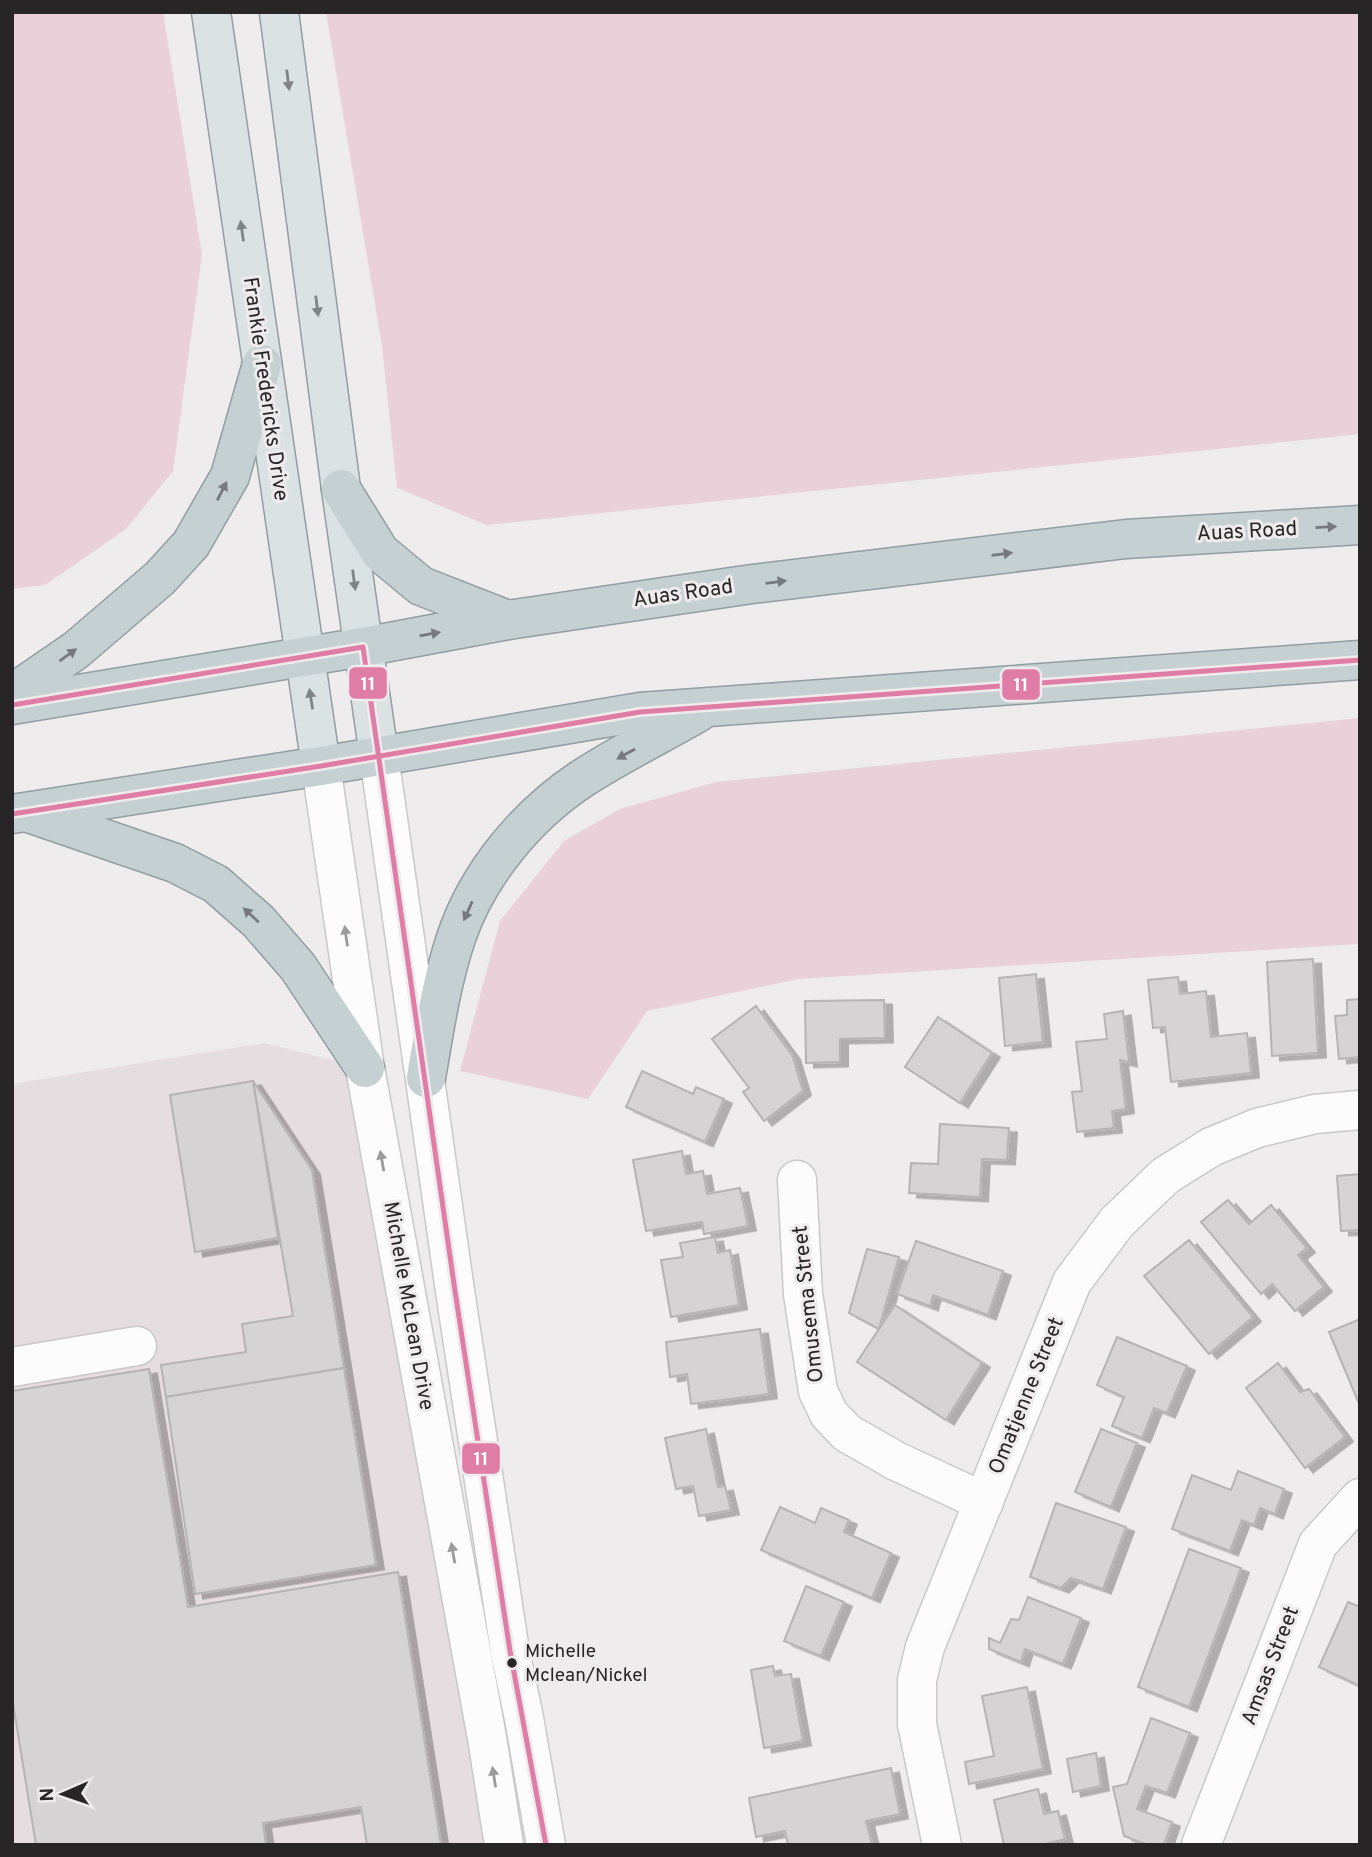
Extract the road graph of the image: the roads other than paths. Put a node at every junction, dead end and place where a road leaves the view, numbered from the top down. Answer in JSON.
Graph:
{"nodes":[{"id":1,"x":211,"y":12,"type":"edge"},
{"id":2,"x":279,"y":12,"type":"edge"},
{"id":3,"x":262,"y":364,"type":"junction"},
{"id":4,"x":341,"y":489,"type":"junction"},
{"id":5,"x":1360,"y":525,"type":"edge"},
{"id":6,"x":508,"y":620,"type":"junction"},
{"id":7,"x":363,"y":647,"type":"junction"},
{"id":8,"x":304,"y":656,"type":"junction"},
{"id":9,"x":1360,"y":660,"type":"edge"},
{"id":10,"x":12,"y":694,"type":"edge"},
{"id":11,"x":12,"y":705,"type":"edge"},
{"id":12,"x":707,"y":708,"type":"junction"},
{"id":13,"x":379,"y":756,"type":"junction"},
{"id":14,"x":321,"y":766,"type":"junction"},
{"id":15,"x":18,"y":813,"type":"edge"},
{"id":16,"x":365,"y":1068,"type":"junction"},
{"id":17,"x":426,"y":1079,"type":"junction"},
{"id":18,"x":1360,"y":1110,"type":"edge"},
{"id":19,"x":797,"y":1180,"type":"dead end"},
{"id":20,"x":137,"y":1346,"type":"dead end"},
{"id":21,"x":12,"y":1367,"type":"edge"},
{"id":22,"x":1360,"y":1498,"type":"edge"},
{"id":23,"x":984,"y":1502,"type":"junction"},
{"id":24,"x":504,"y":1845,"type":"edge"},
{"id":25,"x":546,"y":1845,"type":"edge"},
{"id":26,"x":942,"y":1845,"type":"edge"},
{"id":27,"x":1201,"y":1845,"type":"edge"}],
"edges":[{"from":3,"to":1,"type":"main road","name":"Frankie Fredericks Drive","one_way":true},
{"from":2,"to":4,"type":"main road","one_way":true},
{"from":3,"to":8,"type":"main road","name":"Frankie Fredericks Drive"},
{"from":10,"to":3,"type":"highway","one_way":true},
{"from":4,"to":6,"type":"highway"},
{"from":4,"to":7,"type":"main road","one_way":true},
{"from":6,"to":5,"type":"highway","name":"Auas Road","one_way":true},
{"from":7,"to":6,"type":"highway","name":"Auas Road","one_way":true},
{"from":7,"to":8,"type":"highway","name":"Auas Road"},
{"from":7,"to":13,"type":"main road"},
{"from":8,"to":11,"type":"highway","name":"Auas Road"},
{"from":14,"to":8,"type":"main road","name":"Frankie Fredericks Drive","one_way":true},
{"from":9,"to":12,"type":"highway"},
{"from":12,"to":13,"type":"highway"},
{"from":12,"to":17,"type":"highway","one_way":true},
{"from":13,"to":14,"type":"highway"},
{"from":13,"to":17,"type":"street"},
{"from":14,"to":15,"type":"highway"},
{"from":16,"to":14,"type":"street","name":"Michelle McLean Drive","one_way":true},
{"from":16,"to":15,"type":"highway","one_way":true},
{"from":24,"to":16,"type":"street","name":"Michelle McLean Drive","one_way":true},
{"from":17,"to":25,"type":"street"},
{"from":18,"to":23,"type":"street","name":"Omatjenne Street"},
{"from":19,"to":23,"type":"street","name":"Omusema Street"},
{"from":20,"to":21,"type":"street"},
{"from":22,"to":27,"type":"street","name":"Amsas Street"},
{"from":23,"to":26,"type":"street","name":"Omatjenne Street"}]}
